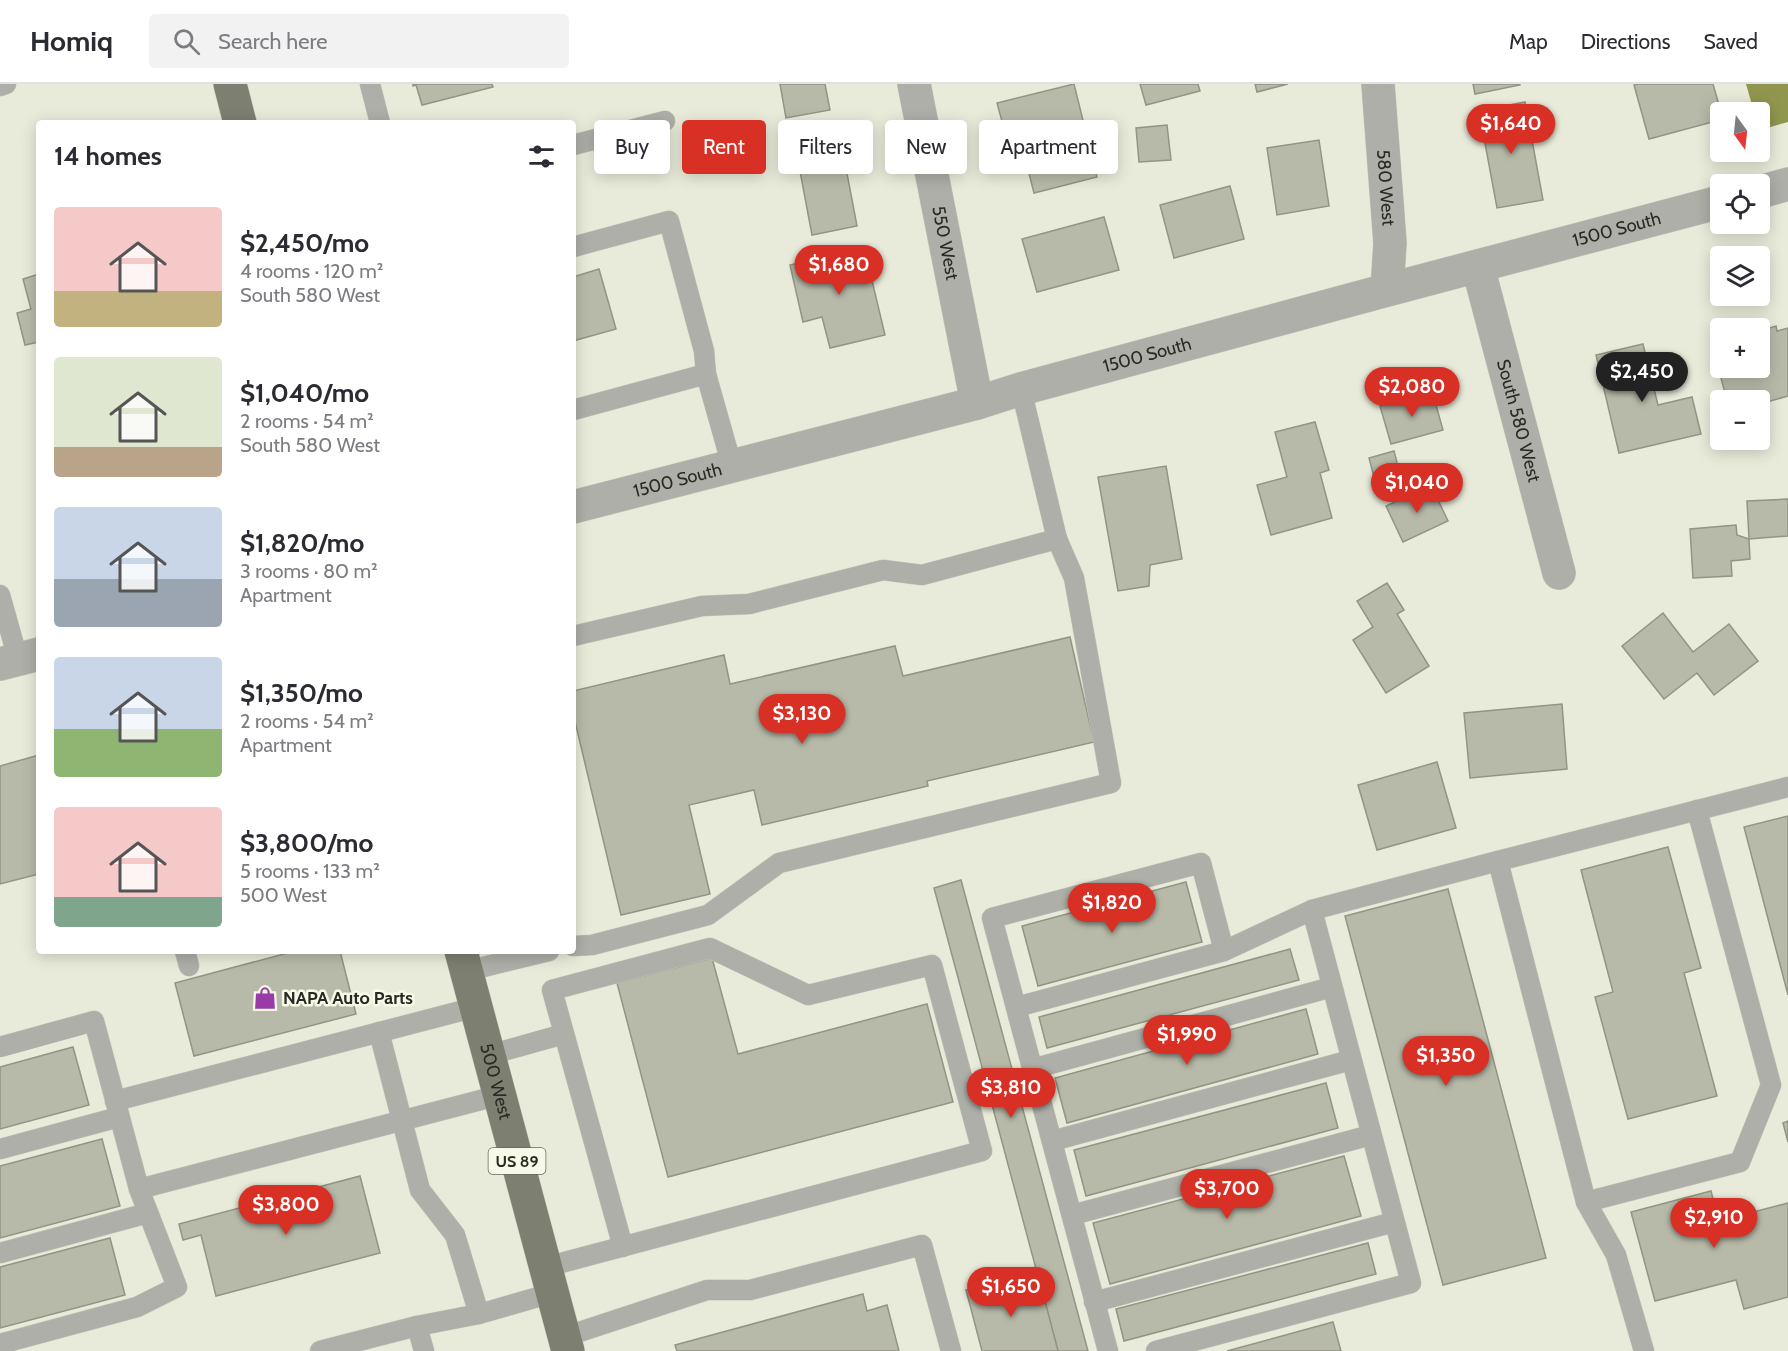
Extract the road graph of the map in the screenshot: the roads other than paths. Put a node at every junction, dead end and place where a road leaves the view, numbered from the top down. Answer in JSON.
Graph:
{"nodes":[{"id":1,"x":6,"y":84,"type":"edge"},
{"id":2,"x":230,"y":84,"type":"edge"},
{"id":3,"x":370,"y":84,"type":"edge"},
{"id":4,"x":914,"y":84,"type":"edge"},
{"id":5,"x":1378,"y":84,"type":"edge"},
{"id":6,"x":0,"y":86,"type":"edge"},
{"id":7,"x":239,"y":120,"type":"edge"},
{"id":8,"x":379,"y":120,"type":"edge"},
{"id":9,"x":594,"y":139,"type":"edge"},
{"id":10,"x":576,"y":144,"type":"edge"},
{"id":11,"x":1788,"y":184,"type":"edge"},
{"id":12,"x":1770,"y":189,"type":"edge"},
{"id":13,"x":1710,"y":205,"type":"edge"},
{"id":14,"x":576,"y":246,"type":"edge"},
{"id":15,"x":1478,"y":267,"type":"junction"},
{"id":16,"x":1387,"y":290,"type":"junction"},
{"id":17,"x":706,"y":375,"type":"junction"},
{"id":18,"x":1021,"y":389,"type":"junction"},
{"id":19,"x":976,"y":403,"type":"junction"},
{"id":20,"x":576,"y":409,"type":"edge"},
{"id":21,"x":732,"y":466,"type":"junction"},
{"id":22,"x":576,"y":506,"type":"edge"},
{"id":23,"x":1057,"y":539,"type":"junction"},
{"id":24,"x":1559,"y":573,"type":"dead end"},
{"id":25,"x":0,"y":595,"type":"edge"},
{"id":26,"x":576,"y":635,"type":"edge"},
{"id":27,"x":19,"y":659,"type":"edge"},
{"id":28,"x":1788,"y":787,"type":"edge"},
{"id":29,"x":1697,"y":810,"type":"junction"},
{"id":30,"x":1498,"y":861,"type":"junction"},
{"id":31,"x":1311,"y":910,"type":"junction"},
{"id":32,"x":576,"y":946,"type":"edge"},
{"id":33,"x":1224,"y":951,"type":"junction"},
{"id":34,"x":524,"y":954,"type":"edge"},
{"id":35,"x":464,"y":961,"type":"edge"},
{"id":36,"x":1332,"y":987,"type":"junction"},
{"id":37,"x":476,"y":1007,"type":"junction"},
{"id":38,"x":1016,"y":1007,"type":"junction"},
{"id":39,"x":379,"y":1032,"type":"junction"},
{"id":40,"x":564,"y":1034,"type":"junction"},
{"id":41,"x":0,"y":1047,"type":"edge"},
{"id":42,"x":489,"y":1055,"type":"junction"},
{"id":43,"x":1351,"y":1060,"type":"junction"},
{"id":44,"x":1032,"y":1069,"type":"junction"},
{"id":45,"x":500,"y":1095,"type":"junction"},
{"id":46,"x":117,"y":1109,"type":"junction"},
{"id":47,"x":402,"y":1121,"type":"junction"},
{"id":48,"x":1371,"y":1135,"type":"junction"},
{"id":49,"x":1052,"y":1141,"type":"junction"},
{"id":50,"x":0,"y":1149,"type":"edge"},
{"id":51,"x":139,"y":1189,"type":"junction"},
{"id":52,"x":1586,"y":1202,"type":"junction"},
{"id":53,"x":148,"y":1213,"type":"junction"},
{"id":54,"x":1072,"y":1215,"type":"junction"},
{"id":55,"x":1394,"y":1222,"type":"junction"},
{"id":56,"x":622,"y":1247,"type":"junction"},
{"id":57,"x":0,"y":1253,"type":"edge"},
{"id":58,"x":549,"y":1280,"type":"junction"},
{"id":59,"x":1095,"y":1302,"type":"junction"},
{"id":60,"x":479,"y":1314,"type":"junction"},
{"id":61,"x":417,"y":1326,"type":"junction"},
{"id":62,"x":0,"y":1344,"type":"edge"},
{"id":63,"x":566,"y":1344,"type":"edge"},
{"id":64,"x":320,"y":1351,"type":"edge"},
{"id":65,"x":424,"y":1351,"type":"edge"},
{"id":66,"x":951,"y":1351,"type":"edge"},
{"id":67,"x":1108,"y":1351,"type":"edge"},
{"id":68,"x":1156,"y":1351,"type":"edge"},
{"id":69,"x":1644,"y":1351,"type":"edge"}],
"edges":[{"from":1,"to":6,"type":"lane"},
{"from":2,"to":7,"type":"main road"},
{"from":3,"to":8,"type":"lane"},
{"from":4,"to":19,"type":"street","name":"550 West"},
{"from":5,"to":16,"type":"street","name":"580 West"},
{"from":9,"to":10,"type":"lane"},
{"from":11,"to":12,"type":"street"},
{"from":13,"to":15,"type":"street","name":"1500 South"},
{"from":14,"to":17,"type":"lane"},
{"from":15,"to":16,"type":"street","name":"1500 South"},
{"from":15,"to":24,"type":"street","name":"South 580 West"},
{"from":16,"to":18,"type":"street","name":"1500 South"},
{"from":17,"to":20,"type":"lane"},
{"from":17,"to":21,"type":"lane"},
{"from":18,"to":19,"type":"street","name":"1500 South"},
{"from":18,"to":23,"type":"lane"},
{"from":19,"to":21,"type":"street","name":"1500 South"},
{"from":21,"to":22,"type":"street","name":"1500 South"},
{"from":23,"to":26,"type":"lane"},
{"from":23,"to":32,"type":"lane"},
{"from":25,"to":27,"type":"lane"},
{"from":28,"to":29,"type":"lane"},
{"from":29,"to":30,"type":"lane"},
{"from":29,"to":52,"type":"lane"},
{"from":30,"to":31,"type":"lane"},
{"from":30,"to":52,"type":"lane"},
{"from":31,"to":33,"type":"lane"},
{"from":31,"to":36,"type":"lane"},
{"from":33,"to":38,"type":"lane"},
{"from":33,"to":38,"type":"lane"},
{"from":34,"to":35,"type":"lane"},
{"from":35,"to":37,"type":"main road","name":"500 West","number":"US 89"},
{"from":36,"to":43,"type":"lane"},
{"from":36,"to":44,"type":"lane"},
{"from":37,"to":39,"type":"lane"},
{"from":37,"to":42,"type":"main road","name":"500 West","number":"US 89"},
{"from":38,"to":44,"type":"lane"},
{"from":39,"to":46,"type":"lane"},
{"from":39,"to":47,"type":"lane"},
{"from":40,"to":42,"type":"lane"},
{"from":40,"to":56,"type":"lane"},
{"from":40,"to":56,"type":"lane"},
{"from":41,"to":46,"type":"lane"},
{"from":42,"to":45,"type":"main road","name":"500 West","number":"US 89"},
{"from":43,"to":48,"type":"lane"},
{"from":43,"to":49,"type":"lane"},
{"from":44,"to":49,"type":"lane"},
{"from":45,"to":47,"type":"lane"},
{"from":45,"to":58,"type":"main road","name":"500 West","number":"US 89"},
{"from":46,"to":50,"type":"lane"},
{"from":46,"to":51,"type":"lane"},
{"from":47,"to":51,"type":"lane"},
{"from":47,"to":60,"type":"lane"},
{"from":48,"to":54,"type":"lane"},
{"from":48,"to":55,"type":"lane"},
{"from":49,"to":54,"type":"lane"},
{"from":51,"to":53,"type":"lane"},
{"from":52,"to":69,"type":"lane"},
{"from":53,"to":57,"type":"lane"},
{"from":53,"to":62,"type":"lane"},
{"from":54,"to":59,"type":"lane"},
{"from":55,"to":59,"type":"lane"},
{"from":55,"to":68,"type":"lane"},
{"from":56,"to":58,"type":"lane"},
{"from":58,"to":60,"type":"lane"},
{"from":58,"to":63,"type":"main road","name":"500 West","number":"US 89"},
{"from":59,"to":67,"type":"lane"},
{"from":60,"to":61,"type":"lane"},
{"from":61,"to":64,"type":"lane"},
{"from":61,"to":65,"type":"lane"},
{"from":63,"to":66,"type":"lane"}]}
